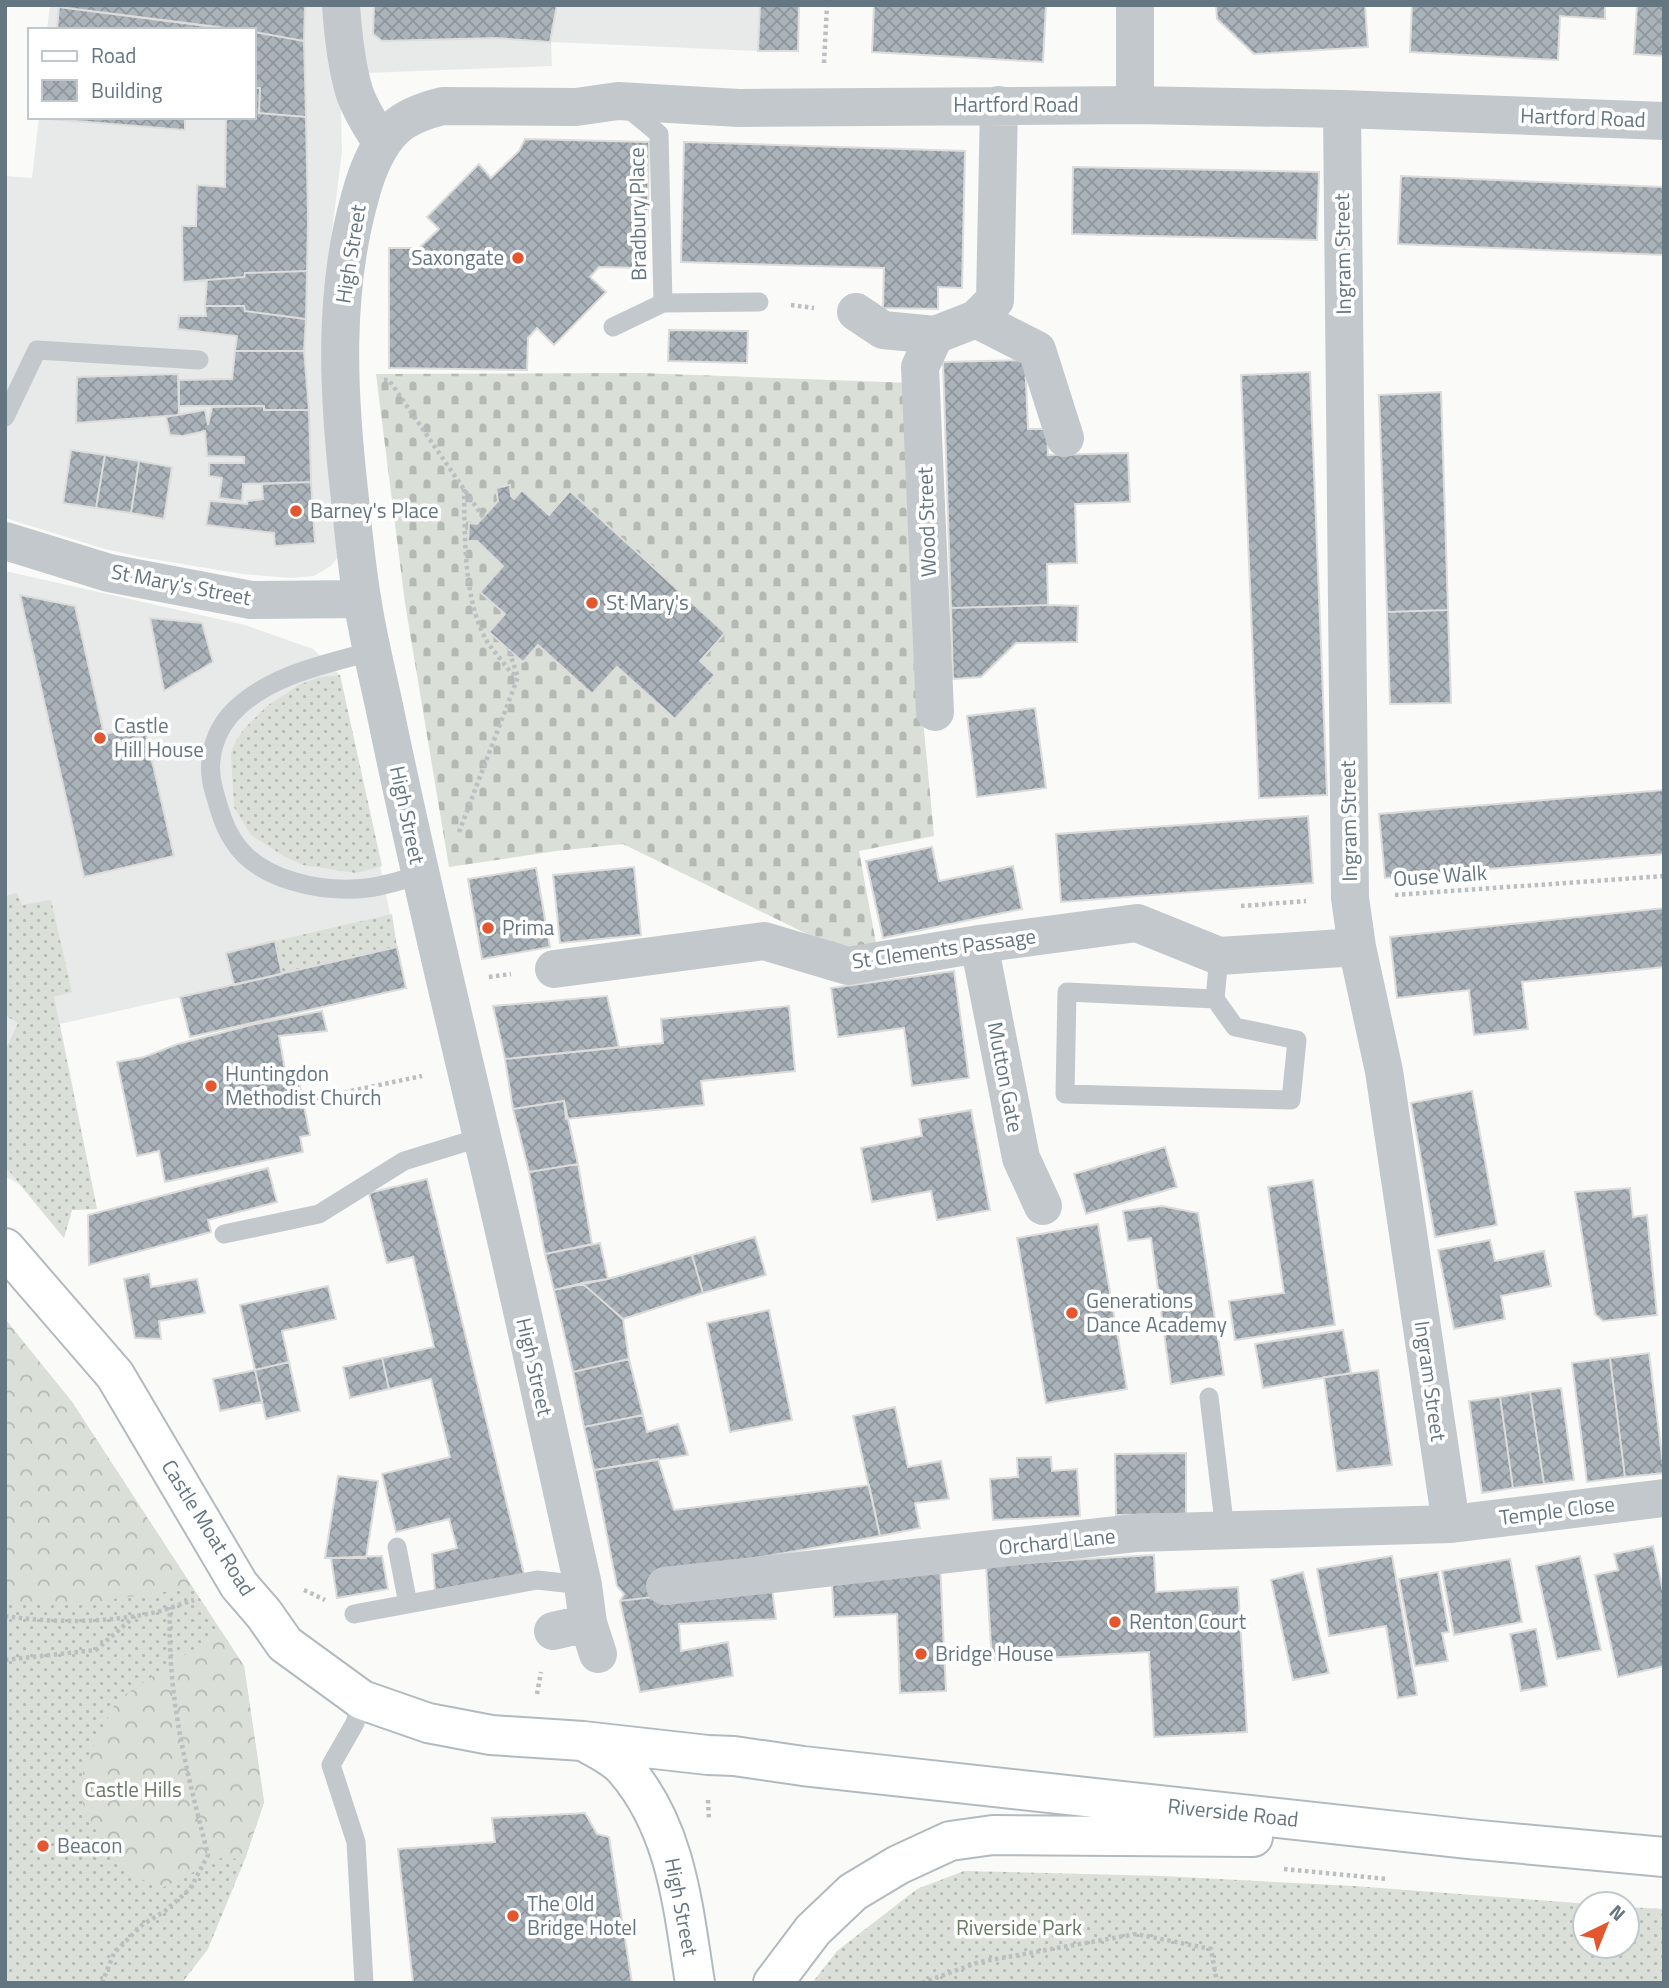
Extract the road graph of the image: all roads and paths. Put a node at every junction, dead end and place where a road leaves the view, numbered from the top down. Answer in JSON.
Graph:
{"nodes":[{"id":1,"x":341,"y":5,"type":"edge"},
{"id":2,"x":827,"y":5,"type":"edge"},
{"id":3,"x":1135,"y":5,"type":"edge"},
{"id":4,"x":618,"y":102,"type":"junction"},
{"id":5,"x":999,"y":105,"type":"junction"},
{"id":6,"x":1135,"y":105,"type":"junction"},
{"id":7,"x":821,"y":106,"type":"junction"},
{"id":8,"x":1342,"y":109,"type":"junction"},
{"id":9,"x":1664,"y":121,"type":"edge"},
{"id":10,"x":373,"y":130,"type":"junction"},
{"id":11,"x":759,"y":302,"type":"joint"},
{"id":12,"x":663,"y":303,"type":"junction"},
{"id":13,"x":856,"y":312,"type":"joint"},
{"id":14,"x":976,"y":318,"type":"junction"},
{"id":15,"x":613,"y":327,"type":"dead end"},
{"id":16,"x":935,"y":335,"type":"junction"},
{"id":17,"x":200,"y":360,"type":"dead end"},
{"id":18,"x":340,"y":378,"type":"junction"},
{"id":19,"x":5,"y":417,"type":"edge"},
{"id":20,"x":1065,"y":438,"type":"dead end"},
{"id":21,"x":464,"y":488,"type":"junction"},
{"id":22,"x":484,"y":517,"type":"dead end"},
{"id":23,"x":5,"y":541,"type":"edge"},
{"id":24,"x":362,"y":598,"type":"junction"},
{"id":25,"x":508,"y":648,"type":"dead end"},
{"id":26,"x":373,"y":651,"type":"junction"},
{"id":27,"x":518,"y":677,"type":"junction"},
{"id":28,"x":935,"y":712,"type":"dead end"},
{"id":29,"x":458,"y":833,"type":"dead end"},
{"id":30,"x":419,"y":876,"type":"junction"},
{"id":31,"x":1664,"y":876,"type":"edge"},
{"id":32,"x":1350,"y":898,"type":"junction"},
{"id":33,"x":1235,"y":907,"type":"dead end"},
{"id":34,"x":979,"y":944,"type":"junction"},
{"id":35,"x":1357,"y":947,"type":"junction"},
{"id":36,"x":1219,"y":956,"type":"junction"},
{"id":37,"x":554,"y":968,"type":"joint"},
{"id":38,"x":446,"y":982,"type":"junction"},
{"id":39,"x":1215,"y":999,"type":"junction"},
{"id":40,"x":428,"y":1075,"type":"dead end"},
{"id":41,"x":303,"y":1101,"type":"dead end"},
{"id":42,"x":482,"y":1138,"type":"junction"},
{"id":43,"x":1043,"y":1206,"type":"dead end"},
{"id":44,"x":224,"y":1234,"type":"dead end"},
{"id":45,"x":5,"y":1248,"type":"edge"},
{"id":46,"x":1209,"y":1397,"type":"dead end"},
{"id":47,"x":1664,"y":1498,"type":"edge"},
{"id":48,"x":1451,"y":1524,"type":"junction"},
{"id":49,"x":1225,"y":1530,"type":"junction"},
{"id":50,"x":397,"y":1547,"type":"dead end"},
{"id":51,"x":294,"y":1585,"type":"dead end"},
{"id":52,"x":583,"y":1585,"type":"junction"},
{"id":53,"x":664,"y":1586,"type":"dead end"},
{"id":54,"x":201,"y":1598,"type":"dead end"},
{"id":55,"x":408,"y":1604,"type":"junction"},
{"id":56,"x":170,"y":1607,"type":"junction"},
{"id":57,"x":354,"y":1614,"type":"joint"},
{"id":58,"x":136,"y":1615,"type":"junction"},
{"id":59,"x":5,"y":1616,"type":"edge"},
{"id":60,"x":580,"y":1636,"type":"dead end"},
{"id":61,"x":5,"y":1660,"type":"edge"},
{"id":62,"x":362,"y":1700,"type":"junction"},
{"id":63,"x":583,"y":1741,"type":"junction"},
{"id":64,"x":803,"y":1766,"type":"joint"},
{"id":65,"x":708,"y":1796,"type":"dead end"},
{"id":66,"x":709,"y":1828,"type":"dead end"},
{"id":67,"x":1469,"y":1839,"type":"junction"},
{"id":68,"x":1664,"y":1857,"type":"edge"},
{"id":69,"x":102,"y":1983,"type":"edge"},
{"id":70,"x":364,"y":1983,"type":"edge"},
{"id":71,"x":695,"y":1983,"type":"edge"},
{"id":72,"x":773,"y":1983,"type":"edge"},
{"id":73,"x":922,"y":1983,"type":"edge"},
{"id":74,"x":1217,"y":1983,"type":"edge"}],
"edges":[{"from":1,"to":10,"type":"street"},
{"from":2,"to":7,"type":"path"},
{"from":3,"to":6,"type":"street"},
{"from":4,"to":7,"type":"street","name":"Hartford Road"},
{"from":4,"to":10,"type":"street","name":"Hartford Road"},
{"from":4,"to":12,"type":"lane","name":"Bradbury Place"},
{"from":5,"to":6,"type":"street","name":"Hartford Road"},
{"from":5,"to":7,"type":"street","name":"Hartford Road"},
{"from":5,"to":14,"type":"street"},
{"from":6,"to":8,"type":"street","name":"Hartford Road"},
{"from":8,"to":9,"type":"street","name":"Hartford Road"},
{"from":8,"to":32,"type":"street","name":"Ingram Street"},
{"from":10,"to":18,"type":"street","name":"High Street"},
{"from":11,"to":12,"type":"lane","name":"Bradbury Place"},
{"from":11,"to":13,"type":"path"},
{"from":12,"to":15,"type":"lane","name":"Bradbury Place"},
{"from":13,"to":16,"type":"street"},
{"from":14,"to":16,"type":"street"},
{"from":14,"to":20,"type":"street"},
{"from":16,"to":28,"type":"street","name":"Wood Street"},
{"from":17,"to":19,"type":"lane"},
{"from":18,"to":21,"type":"path"},
{"from":18,"to":24,"type":"street","name":"High Street"},
{"from":21,"to":22,"type":"path"},
{"from":21,"to":27,"type":"path"},
{"from":23,"to":24,"type":"street","name":"St Mary's Street"},
{"from":24,"to":26,"type":"street","name":"High Street"},
{"from":25,"to":27,"type":"path"},
{"from":26,"to":30,"type":"street","name":"High Street"},
{"from":26,"to":30,"type":"lane"},
{"from":27,"to":29,"type":"path"},
{"from":30,"to":38,"type":"street","name":"High Street"},
{"from":31,"to":32,"type":"path","name":"Ouse Walk"},
{"from":32,"to":33,"type":"path","name":"Ouse Walk"},
{"from":32,"to":35,"type":"street","name":"Ingram Street"},
{"from":34,"to":36,"type":"street","name":"St Clements Passage"},
{"from":34,"to":37,"type":"street","name":"St Clements Passage"},
{"from":34,"to":43,"type":"street","name":"Mutton Gate"},
{"from":35,"to":36,"type":"street","name":"St Clements Passage"},
{"from":35,"to":48,"type":"street","name":"Ingram Street"},
{"from":36,"to":39,"type":"lane"},
{"from":37,"to":38,"type":"path"},
{"from":38,"to":42,"type":"street","name":"High Street"},
{"from":39,"to":39,"type":"lane"},
{"from":40,"to":41,"type":"path"},
{"from":42,"to":44,"type":"lane"},
{"from":42,"to":52,"type":"street","name":"High Street"},
{"from":45,"to":62,"type":"main road","name":"Castle Moat Road"},
{"from":46,"to":49,"type":"lane"},
{"from":47,"to":48,"type":"street","name":"Temple Close"},
{"from":48,"to":49,"type":"street","name":"Orchard Lane"},
{"from":49,"to":53,"type":"street","name":"Orchard Lane"},
{"from":50,"to":55,"type":"lane"},
{"from":51,"to":57,"type":"path"},
{"from":52,"to":55,"type":"lane"},
{"from":52,"to":60,"type":"street","name":"High Street"},
{"from":54,"to":56,"type":"path"},
{"from":55,"to":57,"type":"lane"},
{"from":56,"to":58,"type":"path"},
{"from":56,"to":69,"type":"path"},
{"from":58,"to":59,"type":"path"},
{"from":58,"to":61,"type":"path"},
{"from":62,"to":63,"type":"main road","name":"Castle Moat Road"},
{"from":62,"to":70,"type":"lane"},
{"from":63,"to":64,"type":"main road","name":"Castle Moat Road"},
{"from":63,"to":71,"type":"main road","name":"High Street"},
{"from":64,"to":67,"type":"main road","name":"Riverside Road"},
{"from":65,"to":66,"type":"path"},
{"from":67,"to":68,"type":"main road","name":"Riverside Road"},
{"from":67,"to":72,"type":"main road"},
{"from":73,"to":74,"type":"path"}]}
